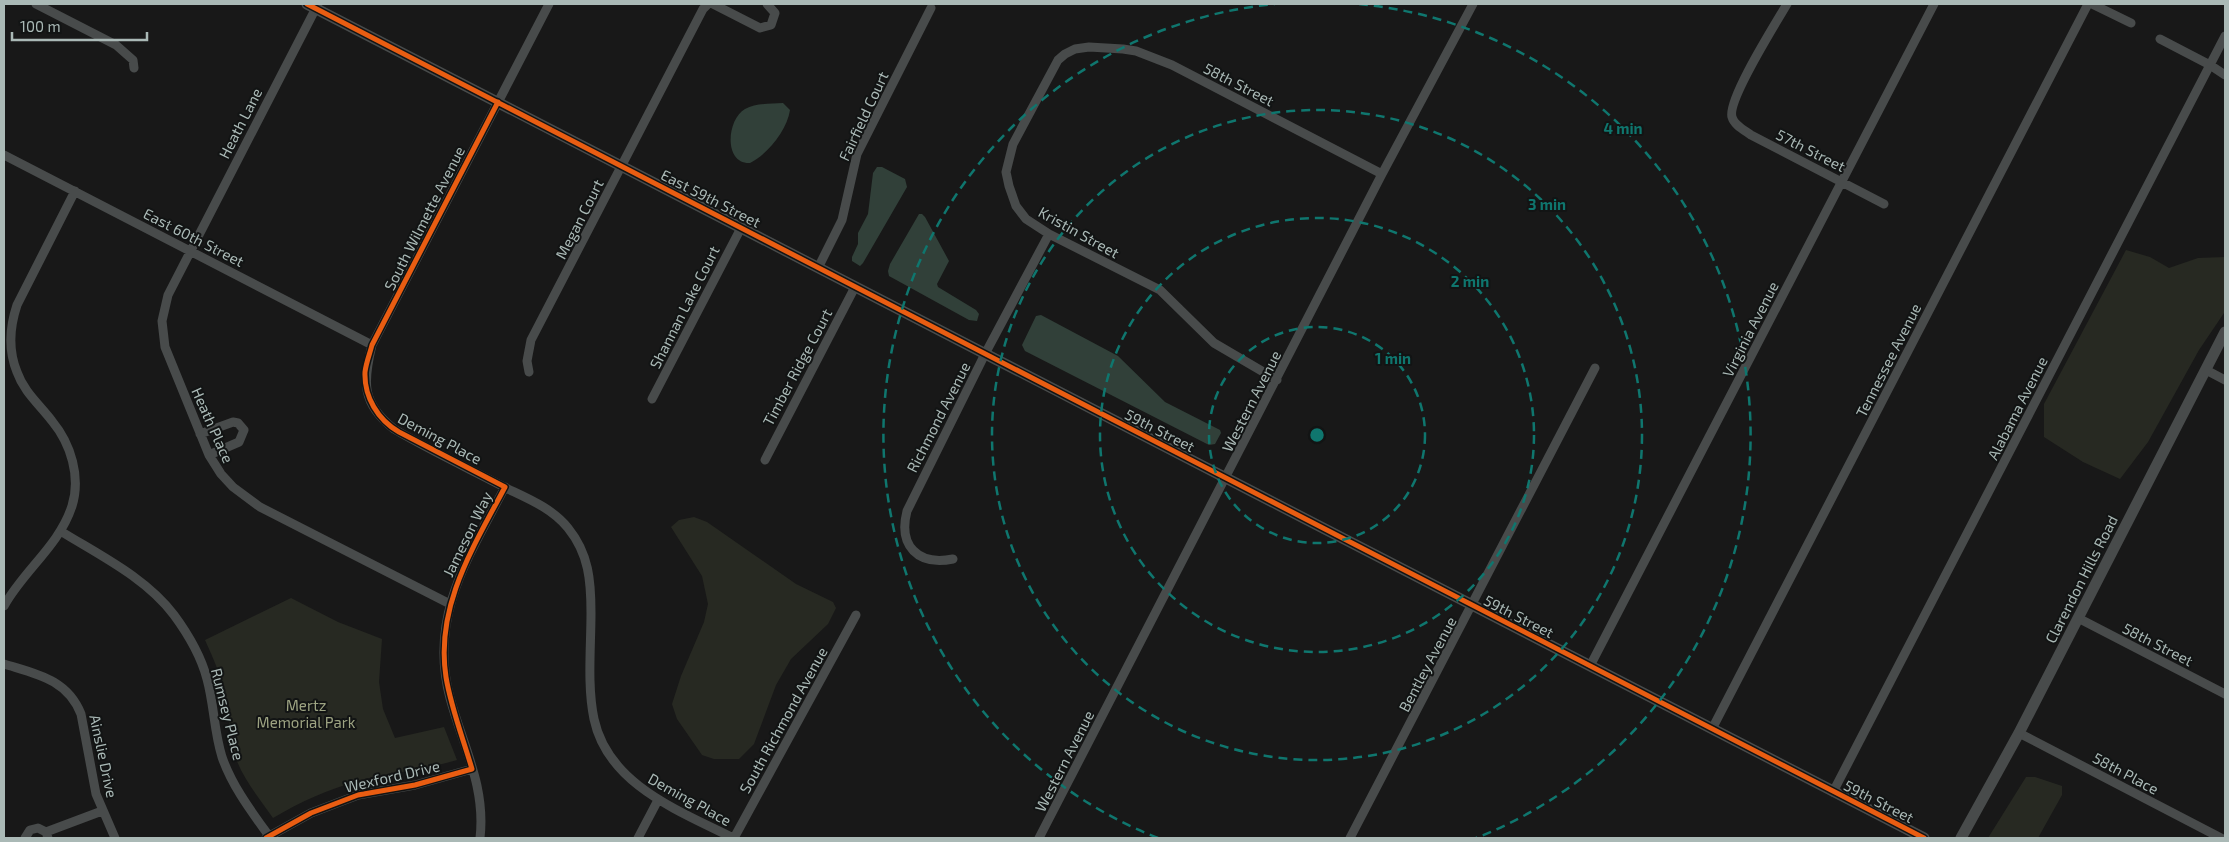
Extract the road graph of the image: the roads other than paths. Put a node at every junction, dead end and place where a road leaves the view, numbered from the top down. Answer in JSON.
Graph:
{"nodes":[{"id":1,"x":36,"y":4,"type":"edge"},
{"id":2,"x":549,"y":4,"type":"edge"},
{"id":3,"x":708,"y":4,"type":"edge"},
{"id":4,"x":713,"y":4,"type":"edge"},
{"id":5,"x":768,"y":4,"type":"edge"},
{"id":6,"x":1473,"y":4,"type":"edge"},
{"id":7,"x":1787,"y":4,"type":"edge"},
{"id":8,"x":1934,"y":4,"type":"edge"},
{"id":9,"x":2088,"y":4,"type":"edge"},
{"id":10,"x":2092,"y":4,"type":"edge"},
{"id":11,"x":314,"y":5,"type":"edge"},
{"id":12,"x":931,"y":8,"type":"dead end"},
{"id":13,"x":2131,"y":24,"type":"dead end"},
{"id":14,"x":2225,"y":36,"type":"edge"},
{"id":15,"x":2160,"y":39,"type":"dead end"},
{"id":16,"x":1074,"y":49,"type":"joint"},
{"id":17,"x":2210,"y":65,"type":"junction"},
{"id":18,"x":134,"y":68,"type":"dead end"},
{"id":19,"x":2225,"y":75,"type":"edge"},
{"id":20,"x":498,"y":102,"type":"junction"},
{"id":21,"x":4,"y":155,"type":"edge"},
{"id":22,"x":622,"y":166,"type":"junction"},
{"id":23,"x":1382,"y":174,"type":"junction"},
{"id":24,"x":1842,"y":182,"type":"junction"},
{"id":25,"x":75,"y":191,"type":"junction"},
{"id":26,"x":1884,"y":204,"type":"dead end"},
{"id":27,"x":741,"y":228,"type":"junction"},
{"id":28,"x":1049,"y":234,"type":"junction"},
{"id":29,"x":190,"y":251,"type":"junction"},
{"id":30,"x":818,"y":268,"type":"junction"},
{"id":31,"x":855,"y":287,"type":"junction"},
{"id":32,"x":2225,"y":332,"type":"edge"},
{"id":33,"x":372,"y":345,"type":"junction"},
{"id":34,"x":985,"y":354,"type":"junction"},
{"id":35,"x":8,"y":360,"type":"edge"},
{"id":36,"x":1595,"y":368,"type":"dead end"},
{"id":37,"x":2206,"y":370,"type":"junction"},
{"id":38,"x":528,"y":372,"type":"dead end"},
{"id":39,"x":1278,"y":380,"type":"junction"},
{"id":40,"x":2225,"y":380,"type":"edge"},
{"id":41,"x":652,"y":399,"type":"dead end"},
{"id":42,"x":1104,"y":415,"type":"joint"},
{"id":43,"x":200,"y":434,"type":"junction"},
{"id":44,"x":209,"y":456,"type":"junction"},
{"id":45,"x":765,"y":460,"type":"dead end"},
{"id":46,"x":1226,"y":478,"type":"junction"},
{"id":47,"x":505,"y":487,"type":"junction"},
{"id":48,"x":62,"y":532,"type":"junction"},
{"id":49,"x":953,"y":559,"type":"dead end"},
{"id":50,"x":450,"y":604,"type":"junction"},
{"id":51,"x":4,"y":606,"type":"edge"},
{"id":52,"x":1472,"y":606,"type":"junction"},
{"id":53,"x":856,"y":615,"type":"dead end"},
{"id":54,"x":2078,"y":618,"type":"junction"},
{"id":55,"x":4,"y":664,"type":"edge"},
{"id":56,"x":1590,"y":666,"type":"junction"},
{"id":57,"x":2225,"y":694,"type":"edge"},
{"id":58,"x":1712,"y":729,"type":"junction"},
{"id":59,"x":2019,"y":733,"type":"junction"},
{"id":60,"x":472,"y":769,"type":"junction"},
{"id":61,"x":1833,"y":792,"type":"junction"},
{"id":62,"x":658,"y":800,"type":"junction"},
{"id":63,"x":102,"y":811,"type":"junction"},
{"id":64,"x":47,"y":835,"type":"edge"},
{"id":65,"x":267,"y":837,"type":"edge"},
{"id":66,"x":25,"y":838,"type":"edge"},
{"id":67,"x":115,"y":838,"type":"edge"},
{"id":68,"x":480,"y":838,"type":"edge"},
{"id":69,"x":638,"y":838,"type":"edge"},
{"id":70,"x":733,"y":838,"type":"edge"},
{"id":71,"x":1039,"y":838,"type":"edge"},
{"id":72,"x":1350,"y":838,"type":"edge"},
{"id":73,"x":1924,"y":838,"type":"edge"},
{"id":74,"x":1961,"y":838,"type":"edge"},
{"id":75,"x":2221,"y":838,"type":"edge"}],
"edges":[{"from":1,"to":18,"type":"street"},
{"from":2,"to":20,"type":"street","name":"South Wilmette Avenue"},
{"from":3,"to":22,"type":"street","name":"Megan Court"},
{"from":4,"to":5,"type":"street"},
{"from":6,"to":23,"type":"street","name":"Western Avenue"},
{"from":7,"to":24,"type":"street","name":"57th Street"},
{"from":8,"to":24,"type":"street","name":"Virginia Avenue"},
{"from":9,"to":58,"type":"street","name":"Tennessee Avenue"},
{"from":10,"to":13,"type":"street"},
{"from":11,"to":20,"type":"street","name":"East 59th Street"},
{"from":11,"to":29,"type":"street","name":"Heath Lane"},
{"from":12,"to":30,"type":"street","name":"Fairfield Court"},
{"from":14,"to":17,"type":"street","name":"Alabama Avenue"},
{"from":15,"to":17,"type":"street"},
{"from":16,"to":23,"type":"street","name":"58th Street"},
{"from":16,"to":28,"type":"street","name":"Kristin Street"},
{"from":17,"to":19,"type":"street"},
{"from":17,"to":61,"type":"street","name":"Alabama Avenue"},
{"from":20,"to":22,"type":"street","name":"East 59th Street"},
{"from":20,"to":33,"type":"street","name":"South Wilmette Avenue"},
{"from":21,"to":25,"type":"street","name":"East 60th Street"},
{"from":22,"to":27,"type":"street","name":"East 59th Street"},
{"from":22,"to":38,"type":"street","name":"Megan Court"},
{"from":23,"to":39,"type":"street","name":"Western Avenue"},
{"from":24,"to":26,"type":"street","name":"57th Street"},
{"from":24,"to":56,"type":"street","name":"Virginia Avenue"},
{"from":25,"to":29,"type":"street","name":"East 60th Street"},
{"from":25,"to":35,"type":"street"},
{"from":27,"to":30,"type":"street","name":"East 59th Street"},
{"from":27,"to":41,"type":"street","name":"Shannan Lake Court"},
{"from":28,"to":34,"type":"street","name":"Richmond Avenue"},
{"from":28,"to":39,"type":"street","name":"Kristin Street"},
{"from":29,"to":33,"type":"street","name":"East 60th Street"},
{"from":29,"to":43,"type":"street","name":"Heath Place"},
{"from":30,"to":31,"type":"street","name":"East 59th Street"},
{"from":31,"to":34,"type":"street","name":"East 59th Street"},
{"from":31,"to":45,"type":"street","name":"Timber Ridge Court"},
{"from":32,"to":37,"type":"street","name":"Clarendon Hills Road"},
{"from":33,"to":47,"type":"street","name":"Deming Place"},
{"from":34,"to":42,"type":"street","name":"East 59th Street"},
{"from":34,"to":49,"type":"street","name":"Richmond Avenue"},
{"from":35,"to":48,"type":"street"},
{"from":36,"to":52,"type":"street","name":"Bentley Avenue"},
{"from":37,"to":40,"type":"street"},
{"from":37,"to":54,"type":"street","name":"Clarendon Hills Road"},
{"from":39,"to":46,"type":"street","name":"Western Avenue"},
{"from":42,"to":46,"type":"street","name":"59th Street"},
{"from":43,"to":44,"type":"street","name":"Heath Place"},
{"from":43,"to":44,"type":"street"},
{"from":44,"to":50,"type":"street","name":"Heath Place"},
{"from":46,"to":52,"type":"street","name":"59th Street"},
{"from":46,"to":71,"type":"street","name":"Western Avenue"},
{"from":47,"to":50,"type":"street","name":"Jameson Way"},
{"from":47,"to":62,"type":"street","name":"Deming Place"},
{"from":48,"to":51,"type":"street"},
{"from":48,"to":65,"type":"street","name":"Rumsey Place"},
{"from":50,"to":60,"type":"street","name":"Jameson Way"},
{"from":52,"to":56,"type":"street","name":"59th Street"},
{"from":52,"to":72,"type":"street","name":"Bentley Avenue"},
{"from":53,"to":70,"type":"street","name":"South Richmond Avenue"},
{"from":54,"to":57,"type":"street","name":"58th Street"},
{"from":54,"to":59,"type":"street","name":"Clarendon Hills Road"},
{"from":55,"to":63,"type":"street","name":"Ainslie Drive"},
{"from":56,"to":58,"type":"street","name":"59th Street"},
{"from":58,"to":61,"type":"street","name":"59th Street"},
{"from":59,"to":74,"type":"street","name":"Clarendon Hills Road"},
{"from":59,"to":75,"type":"street","name":"58th Place"},
{"from":60,"to":65,"type":"street","name":"Wexford Drive"},
{"from":60,"to":68,"type":"street","name":"Jameson Way"},
{"from":61,"to":73,"type":"street","name":"59th Street"},
{"from":62,"to":69,"type":"street"},
{"from":62,"to":70,"type":"street","name":"Deming Place"},
{"from":63,"to":64,"type":"street"},
{"from":63,"to":67,"type":"street","name":"Ainslie Drive"},
{"from":64,"to":66,"type":"street"}]}
